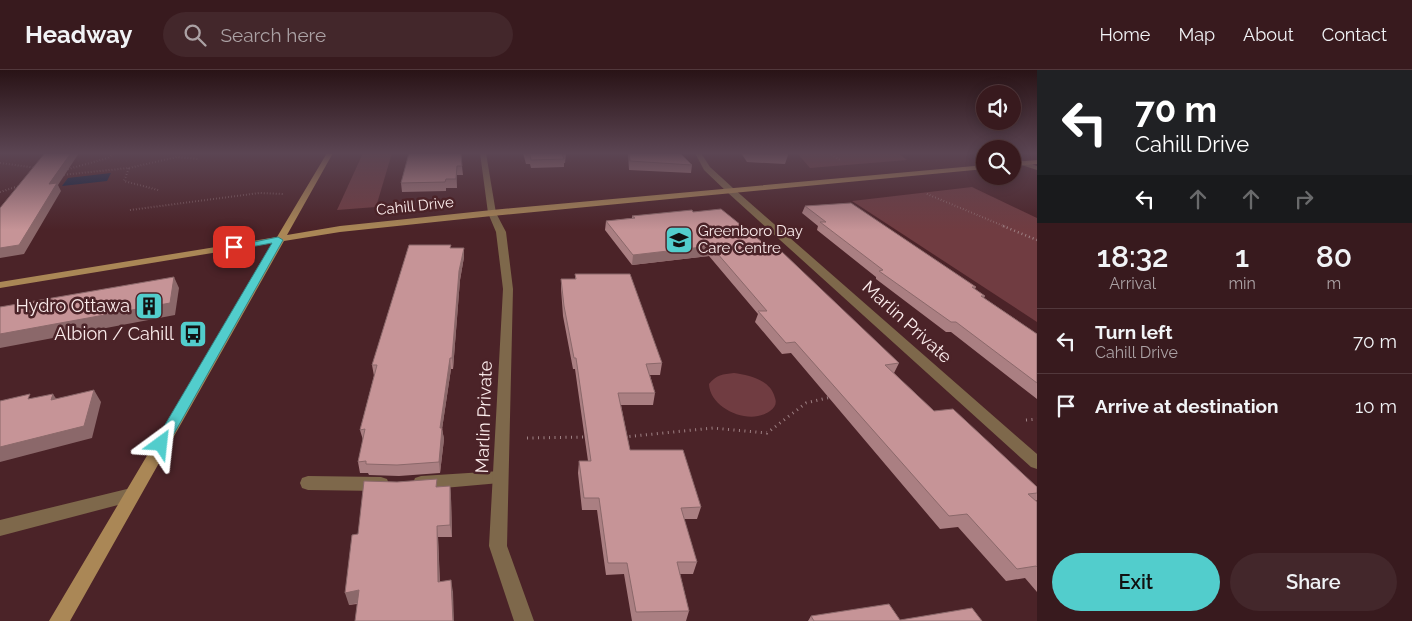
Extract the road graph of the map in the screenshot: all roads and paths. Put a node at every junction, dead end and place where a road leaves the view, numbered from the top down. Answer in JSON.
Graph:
{"nodes":[{"id":1,"x":125,"y":179,"type":"edge"},
{"id":2,"x":315,"y":179,"type":"edge"},
{"id":3,"x":487,"y":179,"type":"edge"},
{"id":4,"x":718,"y":179,"type":"edge"},
{"id":5,"x":855,"y":179,"type":"edge"},
{"id":6,"x":25,"y":184,"type":"edge"},
{"id":7,"x":158,"y":190,"type":"dead end"},
{"id":8,"x":730,"y":190,"type":"junction"},
{"id":9,"x":920,"y":190,"type":"dead end"},
{"id":10,"x":0,"y":192,"type":"edge"},
{"id":11,"x":284,"y":194,"type":"dead end"},
{"id":12,"x":130,"y":210,"type":"dead end"},
{"id":13,"x":492,"y":213,"type":"junction"},
{"id":14,"x":278,"y":240,"type":"junction"},
{"id":15,"x":1037,"y":240,"type":"edge"},
{"id":16,"x":0,"y":285,"type":"edge"},
{"id":17,"x":833,"y":397,"type":"edge"},
{"id":18,"x":591,"y":437,"type":"edge"},
{"id":19,"x":621,"y":437,"type":"edge"},
{"id":20,"x":502,"y":439,"type":"junction"},
{"id":21,"x":1037,"y":463,"type":"edge"},
{"id":22,"x":500,"y":477,"type":"junction"},
{"id":23,"x":308,"y":483,"type":"dead end"},
{"id":24,"x":131,"y":495,"type":"junction"},
{"id":25,"x":0,"y":528,"type":"edge"},
{"id":26,"x":59,"y":621,"type":"edge"},
{"id":27,"x":524,"y":621,"type":"edge"}],
"edges":[{"from":1,"to":7,"type":"path"},
{"from":2,"to":14,"type":"street"},
{"from":3,"to":13,"type":"street","name":"Marlin Private"},
{"from":4,"to":8,"type":"street","name":"Marlin Private"},
{"from":5,"to":8,"type":"street","name":"Cahill Drive"},
{"from":6,"to":10,"type":"path"},
{"from":8,"to":13,"type":"street","name":"Cahill Drive"},
{"from":8,"to":21,"type":"street","name":"Marlin Private"},
{"from":9,"to":15,"type":"path"},
{"from":11,"to":12,"type":"path"},
{"from":13,"to":14,"type":"street","name":"Cahill Drive"},
{"from":13,"to":20,"type":"street","name":"Marlin Private"},
{"from":14,"to":16,"type":"street","name":"Cahill Drive"},
{"from":14,"to":24,"type":"street"},
{"from":17,"to":19,"type":"path"},
{"from":18,"to":20,"type":"path"},
{"from":20,"to":22,"type":"street","name":"Marlin Private"},
{"from":22,"to":23,"type":"street"},
{"from":22,"to":27,"type":"street","name":"Marlin Private"},
{"from":24,"to":25,"type":"street"},
{"from":24,"to":26,"type":"street"}]}
